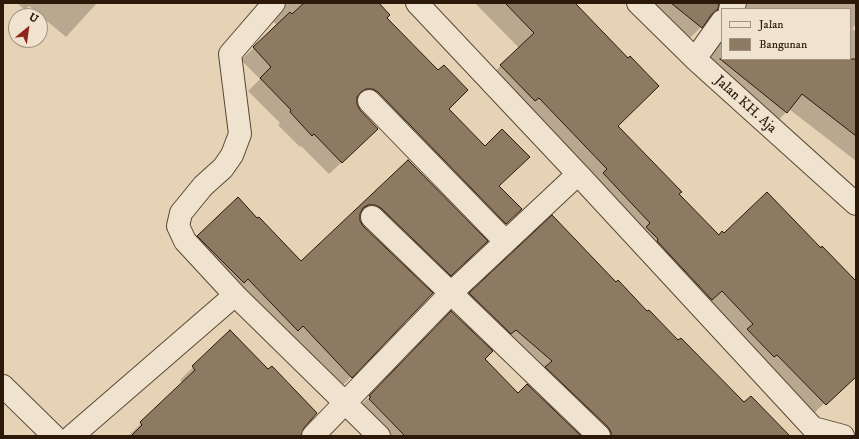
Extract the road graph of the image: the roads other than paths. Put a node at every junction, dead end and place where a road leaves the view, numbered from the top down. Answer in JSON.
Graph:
{"nodes":[{"id":1,"x":274,"y":3,"type":"edge"},
{"id":2,"x":417,"y":3,"type":"edge"},
{"id":3,"x":638,"y":3,"type":"edge"},
{"id":4,"x":721,"y":22,"type":"edge"},
{"id":5,"x":695,"y":59,"type":"junction"},
{"id":6,"x":369,"y":101,"type":"dead end"},
{"id":7,"x":578,"y":174,"type":"junction"},
{"id":8,"x":856,"y":204,"type":"edge"},
{"id":9,"x":372,"y":217,"type":"dead end"},
{"id":10,"x":505,"y":241,"type":"junction"},
{"id":11,"x":451,"y":293,"type":"junction"},
{"id":12,"x":235,"y":295,"type":"junction"},
{"id":13,"x":3,"y":386,"type":"edge"},
{"id":14,"x":345,"y":403,"type":"junction"},
{"id":15,"x":809,"y":432,"type":"edge"},
{"id":16,"x":54,"y":436,"type":"edge"},
{"id":17,"x":72,"y":436,"type":"edge"},
{"id":18,"x":313,"y":436,"type":"edge"},
{"id":19,"x":379,"y":436,"type":"edge"},
{"id":20,"x":599,"y":436,"type":"edge"},
{"id":21,"x":843,"y":436,"type":"edge"}],
"edges":[{"from":1,"to":12,"type":"street"},
{"from":2,"to":7,"type":"street"},
{"from":3,"to":5,"type":"street","name":"Jalan KH. Aja"},
{"from":4,"to":5,"type":"street"},
{"from":5,"to":8,"type":"street","name":"Jalan KH. Aja"},
{"from":6,"to":10,"type":"street"},
{"from":7,"to":10,"type":"street"},
{"from":7,"to":15,"type":"street"},
{"from":9,"to":11,"type":"street"},
{"from":10,"to":11,"type":"street"},
{"from":11,"to":14,"type":"street"},
{"from":11,"to":20,"type":"street"},
{"from":12,"to":14,"type":"street"},
{"from":12,"to":17,"type":"street"},
{"from":13,"to":16,"type":"street"},
{"from":14,"to":18,"type":"street"},
{"from":14,"to":19,"type":"street"},
{"from":15,"to":21,"type":"street"}]}
